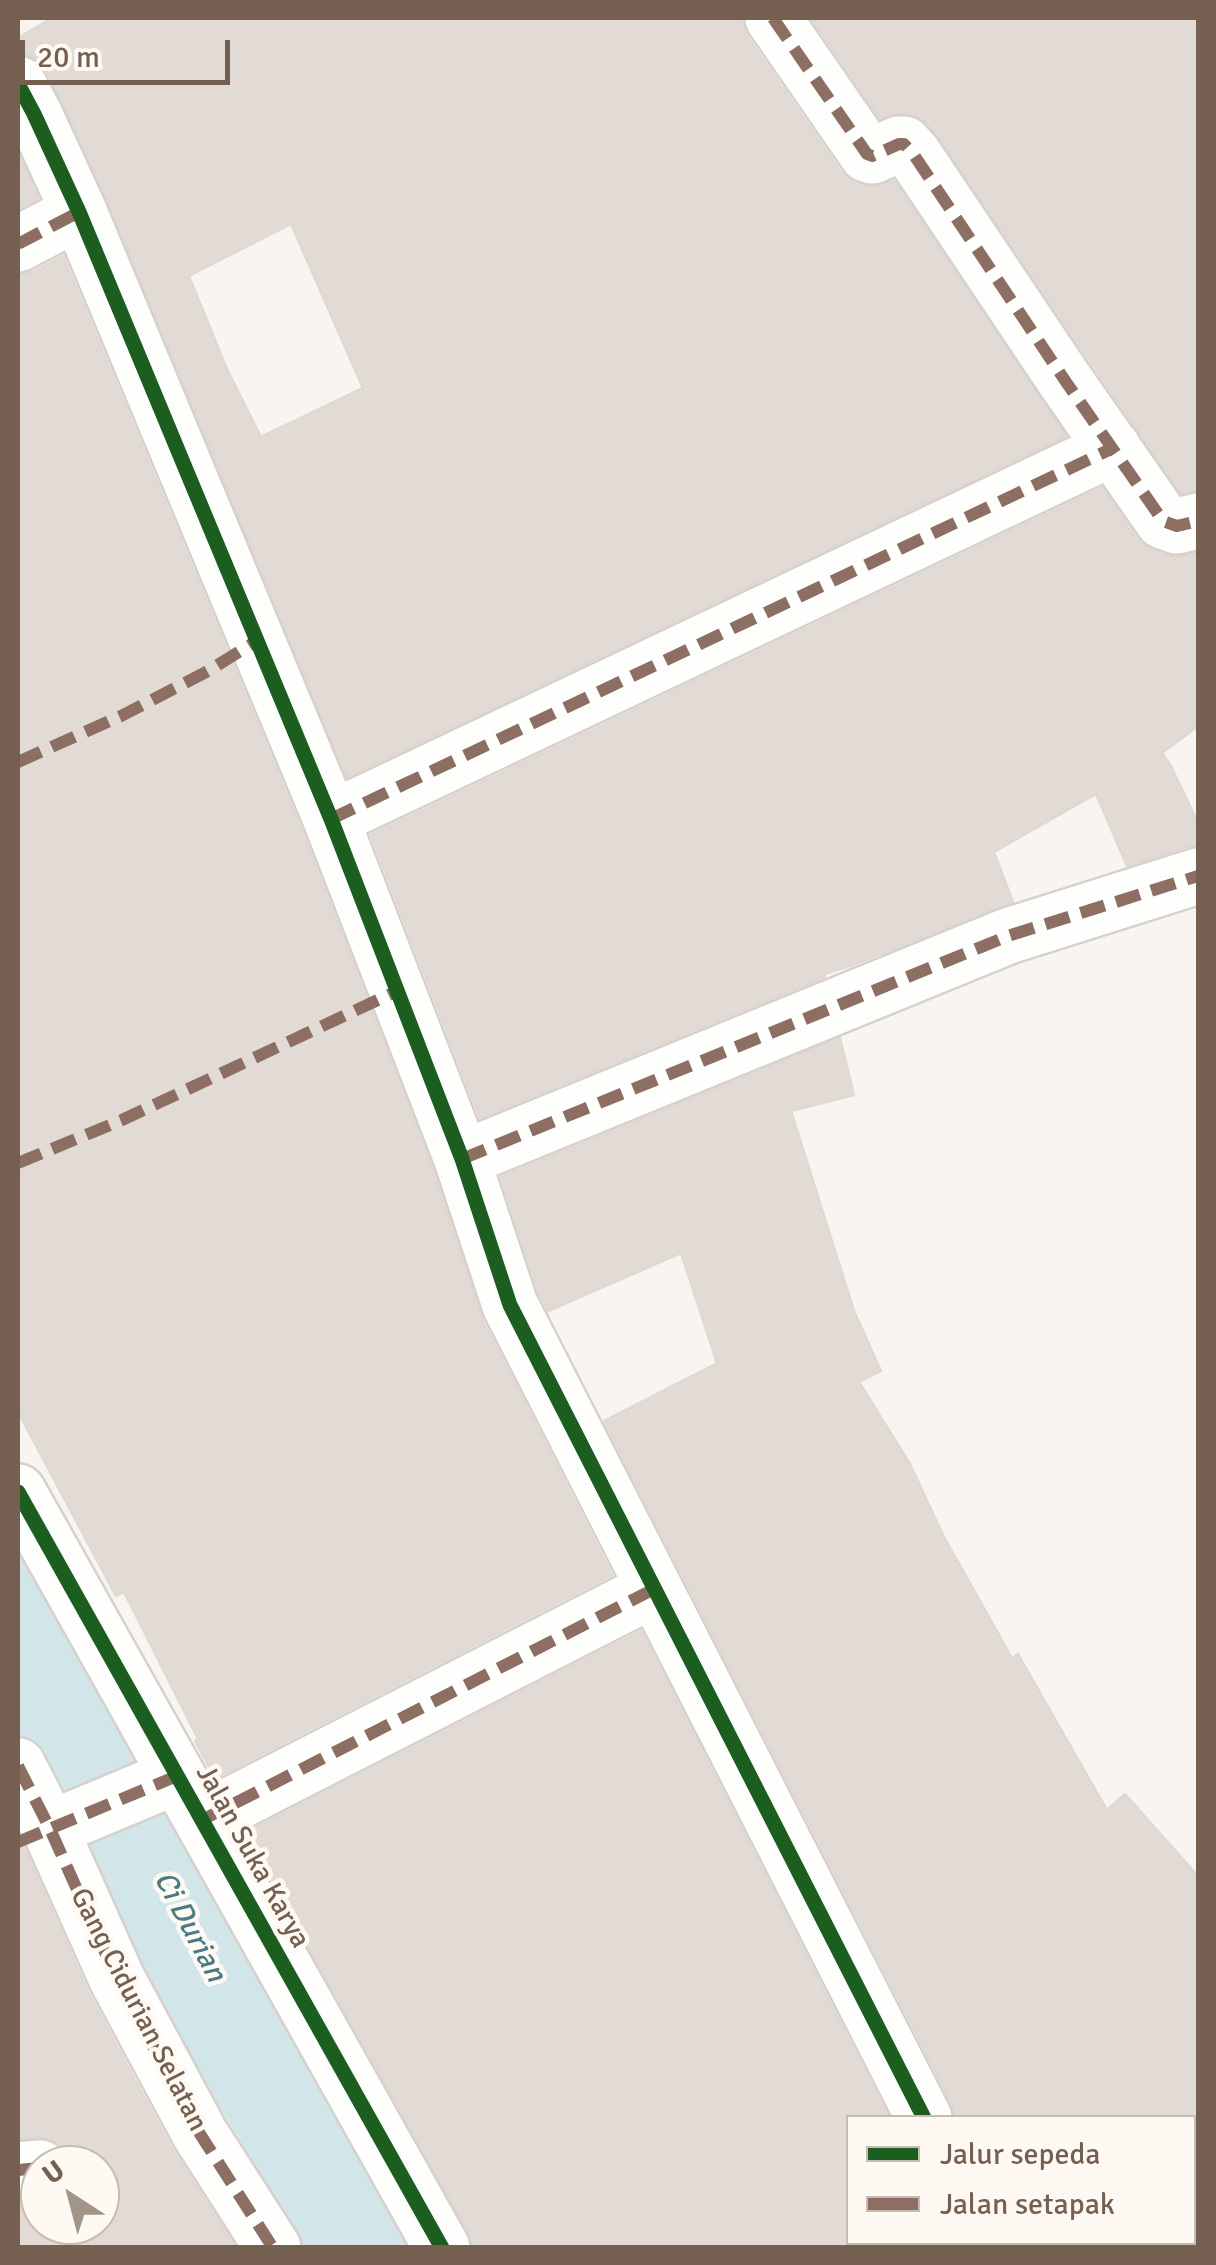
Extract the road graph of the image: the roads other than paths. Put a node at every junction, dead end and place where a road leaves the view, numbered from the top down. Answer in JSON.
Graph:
{"nodes":[{"id":1,"x":773,"y":18,"type":"edge"},
{"id":2,"x":18,"y":84,"type":"edge"},
{"id":3,"x":79,"y":212,"type":"junction"},
{"id":4,"x":18,"y":244,"type":"edge"},
{"id":5,"x":1113,"y":448,"type":"junction"},
{"id":6,"x":1198,"y":520,"type":"edge"},
{"id":7,"x":332,"y":819,"type":"junction"},
{"id":8,"x":1198,"y":876,"type":"edge"},
{"id":9,"x":462,"y":1159,"type":"junction"},
{"id":10,"x":18,"y":1492,"type":"edge"},
{"id":11,"x":654,"y":1589,"type":"junction"},
{"id":12,"x":18,"y":1766,"type":"edge"},
{"id":13,"x":180,"y":1792,"type":"junction"},
{"id":14,"x":58,"y":1825,"type":"junction"},
{"id":15,"x":922,"y":2115,"type":"edge"},
{"id":16,"x":273,"y":2248,"type":"edge"},
{"id":17,"x":442,"y":2248,"type":"edge"}],
"edges":[{"from":1,"to":5,"type":"street"},
{"from":2,"to":3,"type":"street"},
{"from":3,"to":4,"type":"street"},
{"from":3,"to":7,"type":"street"},
{"from":5,"to":6,"type":"street"},
{"from":5,"to":7,"type":"street"},
{"from":7,"to":9,"type":"street"},
{"from":8,"to":9,"type":"street"},
{"from":9,"to":11,"type":"street"},
{"from":10,"to":13,"type":"street","name":"Jalan Suka Karya"},
{"from":11,"to":13,"type":"street"},
{"from":11,"to":15,"type":"street"},
{"from":12,"to":14,"type":"street","name":"Gang Cidurian Selatan"},
{"from":13,"to":14,"type":"street"},
{"from":13,"to":17,"type":"street","name":"Jalan Suka Karya"},
{"from":14,"to":16,"type":"street","name":"Gang Cidurian Selatan"}]}
